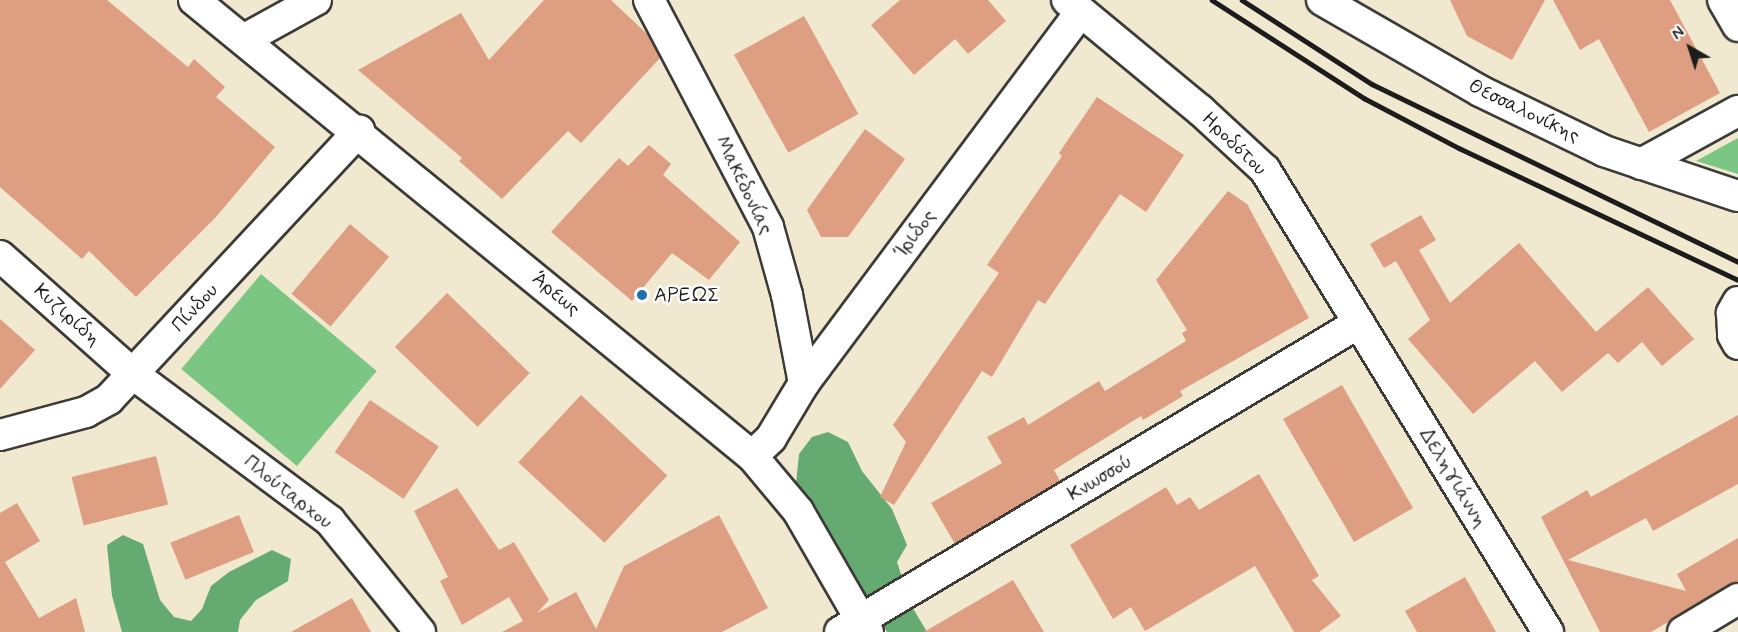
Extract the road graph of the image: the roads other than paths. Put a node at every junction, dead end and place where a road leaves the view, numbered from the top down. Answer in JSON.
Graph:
{"nodes":[{"id":1,"x":194,"y":0,"type":"edge"},
{"id":2,"x":316,"y":0,"type":"edge"},
{"id":3,"x":649,"y":0,"type":"edge"},
{"id":4,"x":1322,"y":0,"type":"edge"},
{"id":5,"x":1723,"y":0,"type":"edge"},
{"id":6,"x":1073,"y":7,"type":"edge"},
{"id":7,"x":1738,"y":26,"type":"edge"},
{"id":8,"x":245,"y":39,"type":"junction"},
{"id":9,"x":1738,"y":111,"type":"edge"},
{"id":10,"x":358,"y":131,"type":"junction"},
{"id":11,"x":1641,"y":164,"type":"junction"},
{"id":12,"x":1738,"y":196,"type":"edge"},
{"id":13,"x":0,"y":256,"type":"edge"},
{"id":14,"x":1735,"y":307,"type":"edge"},
{"id":15,"x":1359,"y":323,"type":"junction"},
{"id":16,"x":1738,"y":344,"type":"edge"},
{"id":17,"x":133,"y":374,"type":"junction"},
{"id":18,"x":804,"y":383,"type":"junction"},
{"id":19,"x":0,"y":435,"type":"edge"},
{"id":20,"x":752,"y":456,"type":"junction"},
{"id":21,"x":1738,"y":599,"type":"edge"},
{"id":22,"x":856,"y":628,"type":"edge"},
{"id":23,"x":420,"y":632,"type":"edge"},
{"id":24,"x":1548,"y":632,"type":"edge"},
{"id":25,"x":1683,"y":632,"type":"edge"}],
"edges":[{"from":1,"to":8,"type":"street","name":"Άρεως"},
{"from":2,"to":8,"type":"street"},
{"from":3,"to":18,"type":"street","name":"Μακεδονίας"},
{"from":4,"to":11,"type":"street","name":"Θεσσαλονίκης"},
{"from":5,"to":7,"type":"street"},
{"from":6,"to":15,"type":"street","name":"Ηροδότου"},
{"from":6,"to":18,"type":"street","name":"Ίριδος"},
{"from":8,"to":10,"type":"street","name":"Άρεως"},
{"from":9,"to":11,"type":"street"},
{"from":10,"to":17,"type":"street","name":"Πίνδου"},
{"from":10,"to":20,"type":"street","name":"Άρεως"},
{"from":11,"to":12,"type":"street","name":"Θεσσαλονίκης"},
{"from":13,"to":17,"type":"street","name":"Κυζιρίδη"},
{"from":14,"to":16,"type":"street"},
{"from":15,"to":22,"type":"street","name":"Κνωσσού"},
{"from":15,"to":24,"type":"street","name":"Δεληγιάννη"},
{"from":17,"to":19,"type":"street","name":"Πίνδου"},
{"from":17,"to":23,"type":"street","name":"Πλούταρχου"},
{"from":18,"to":20,"type":"street","name":"Ίριδος"},
{"from":20,"to":22,"type":"street","name":"Άρεως"},
{"from":21,"to":25,"type":"street"}]}
